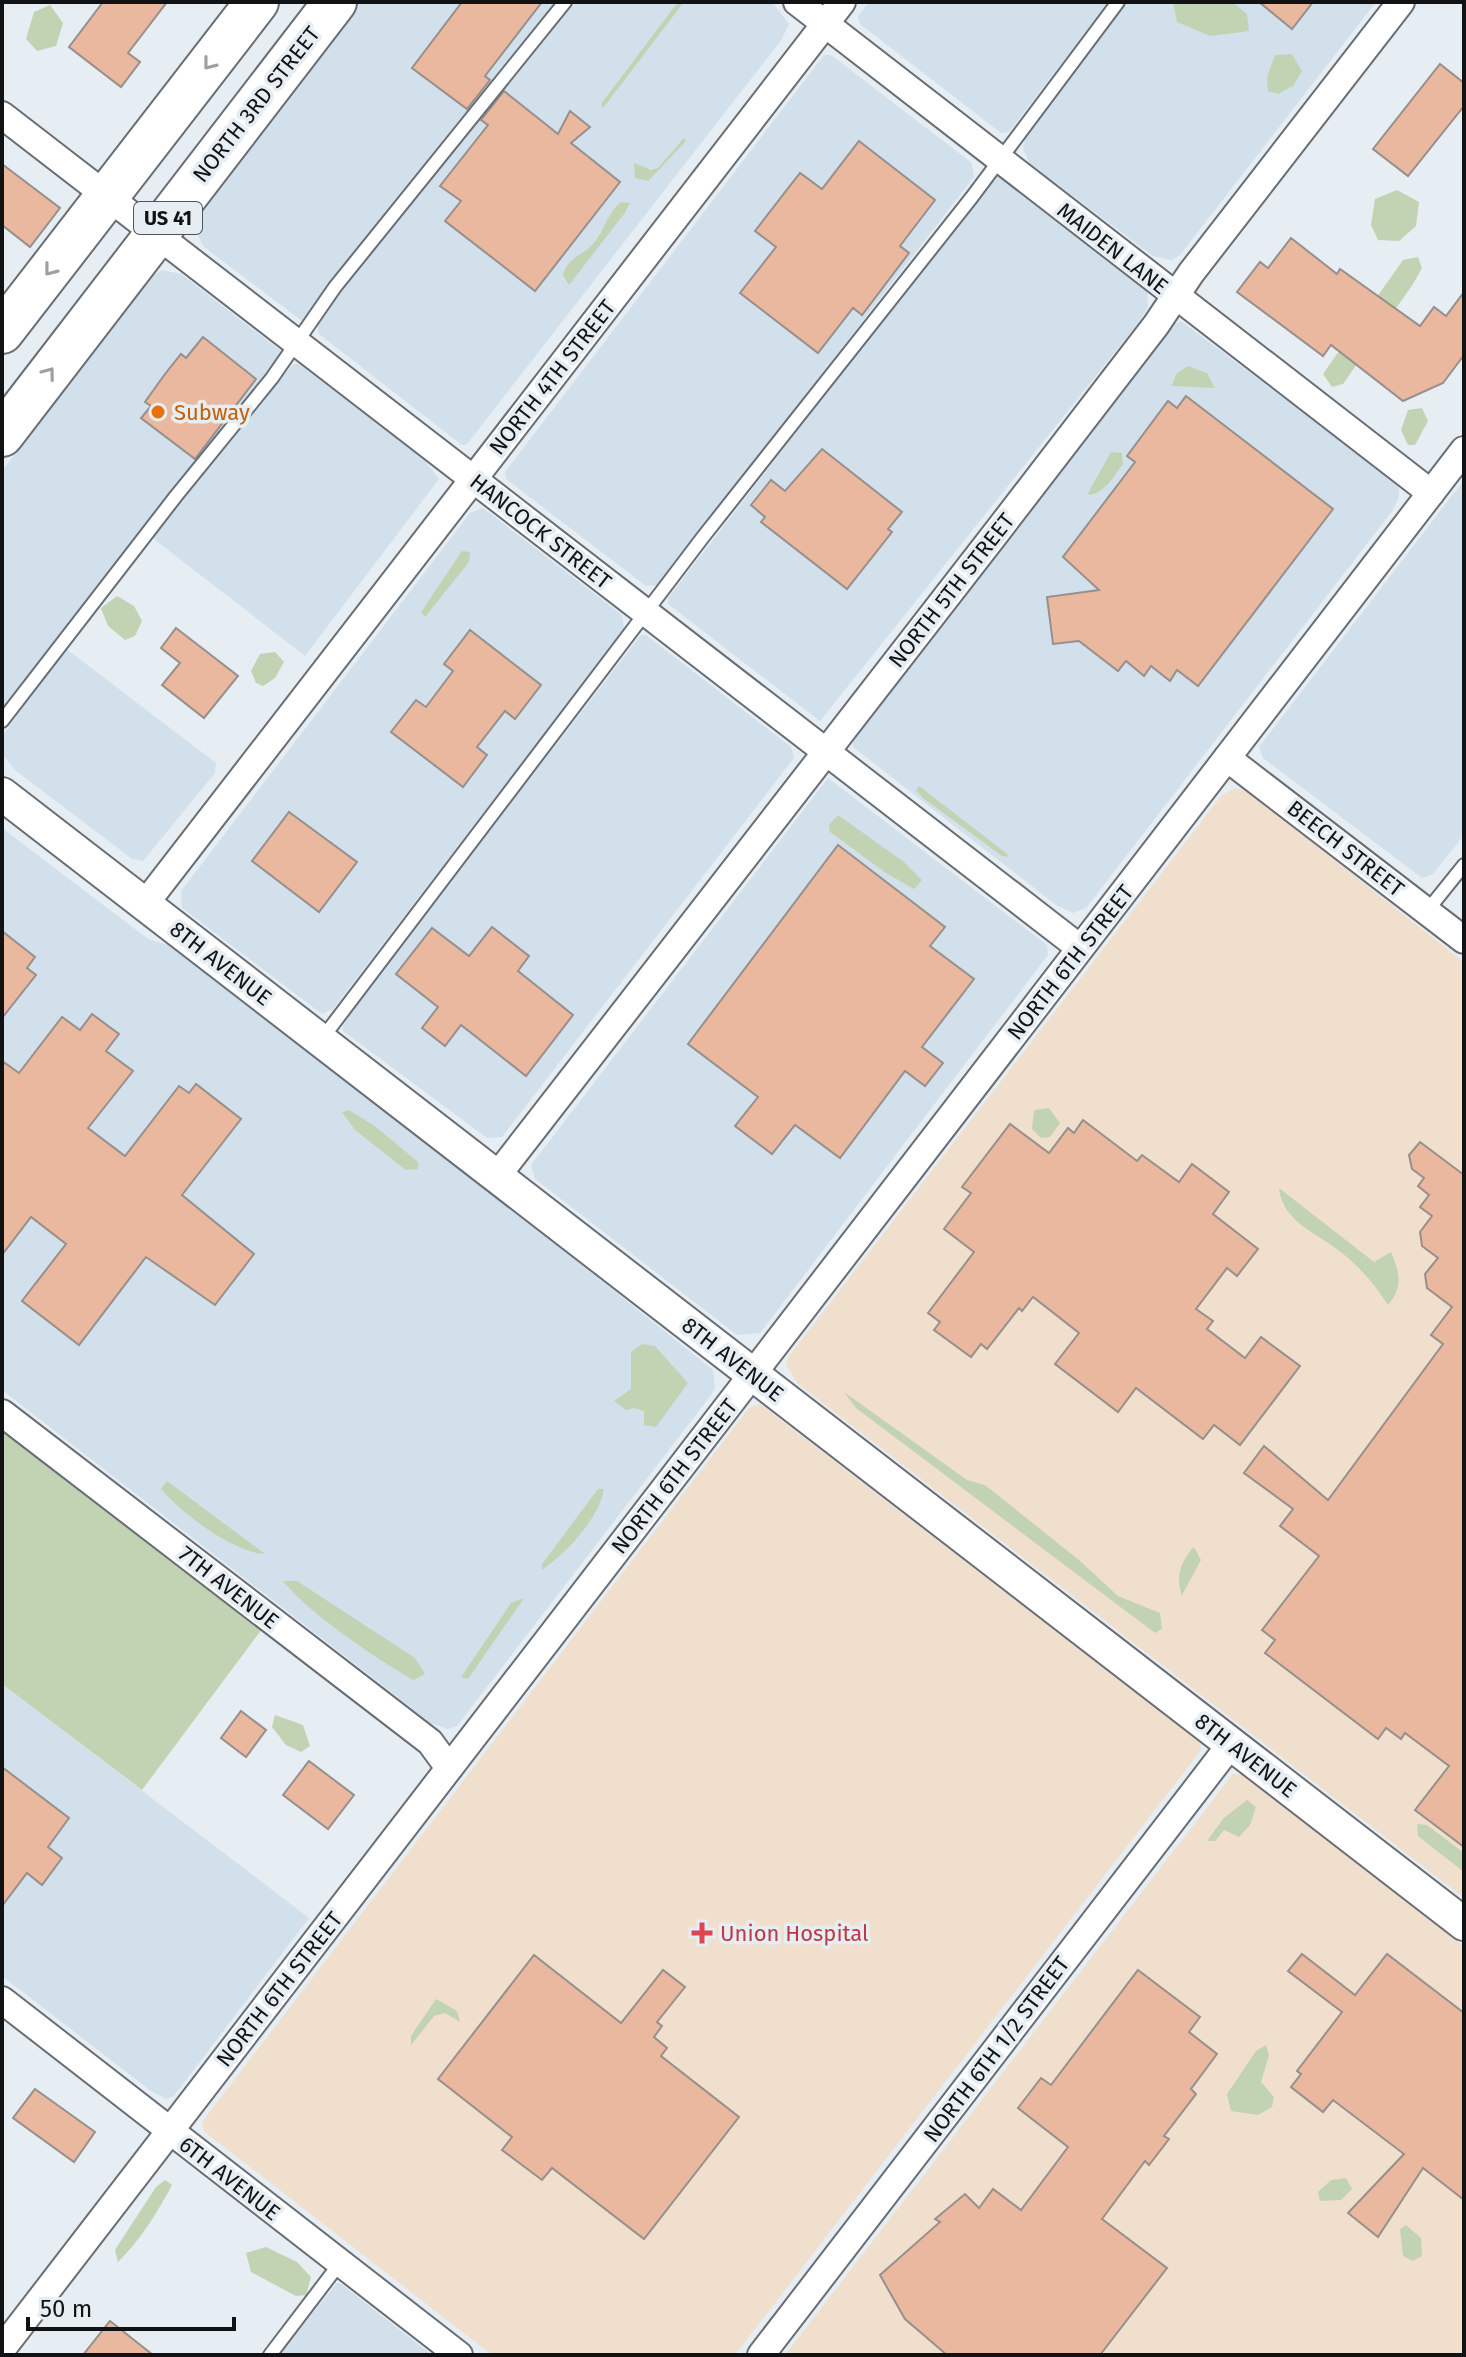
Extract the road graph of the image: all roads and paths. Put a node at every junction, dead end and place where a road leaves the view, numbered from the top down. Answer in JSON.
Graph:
{"nodes":[{"id":1,"x":257,"y":2,"type":"edge"},
{"id":2,"x":335,"y":2,"type":"edge"},
{"id":3,"x":565,"y":2,"type":"edge"},
{"id":4,"x":797,"y":2,"type":"edge"},
{"id":5,"x":842,"y":2,"type":"edge"},
{"id":6,"x":1118,"y":2,"type":"edge"},
{"id":7,"x":1401,"y":2,"type":"edge"},
{"id":8,"x":825,"y":24,"type":"junction"},
{"id":9,"x":2,"y":115,"type":"edge"},
{"id":10,"x":999,"y":159,"type":"junction"},
{"id":11,"x":107,"y":195,"type":"junction"},
{"id":12,"x":156,"y":234,"type":"junction"},
{"id":13,"x":1175,"y":295,"type":"junction"},
{"id":14,"x":2,"y":332,"type":"edge"},
{"id":15,"x":299,"y":344,"type":"junction"},
{"id":16,"x":2,"y":435,"type":"edge"},
{"id":17,"x":1464,"y":450,"type":"edge"},
{"id":18,"x":473,"y":479,"type":"junction"},
{"id":19,"x":1431,"y":493,"type":"junction"},
{"id":20,"x":646,"y":612,"type":"junction"},
{"id":21,"x":2,"y":721,"type":"edge"},
{"id":22,"x":825,"y":751,"type":"junction"},
{"id":23,"x":1227,"y":758,"type":"junction"},
{"id":24,"x":2,"y":794,"type":"edge"},
{"id":25,"x":1464,"y":865,"type":"edge"},
{"id":26,"x":145,"y":904,"type":"junction"},
{"id":27,"x":1427,"y":911,"type":"junction"},
{"id":28,"x":1464,"y":940,"type":"edge"},
{"id":29,"x":1080,"y":948,"type":"junction"},
{"id":30,"x":321,"y":1040,"type":"junction"},
{"id":31,"x":497,"y":1176,"type":"junction"},
{"id":32,"x":753,"y":1374,"type":"junction"},
{"id":33,"x":2,"y":1413,"type":"edge"},
{"id":34,"x":1231,"y":1744,"type":"junction"},
{"id":35,"x":449,"y":1768,"type":"junction"},
{"id":36,"x":1464,"y":1924,"type":"edge"},
{"id":37,"x":2,"y":2000,"type":"edge"},
{"id":38,"x":170,"y":2131,"type":"junction"},
{"id":39,"x":340,"y":2263,"type":"junction"},
{"id":40,"x":2,"y":2349,"type":"edge"},
{"id":41,"x":270,"y":2355,"type":"edge"},
{"id":42,"x":459,"y":2355,"type":"edge"},
{"id":43,"x":761,"y":2355,"type":"edge"}],
"edges":[{"from":1,"to":11,"type":"highway","number":"US 41","one_way":true},
{"from":2,"to":12,"type":"highway","name":"NORTH 3RD STREET","number":"US 41"},
{"from":3,"to":15,"type":"lane"},
{"from":4,"to":8,"type":"street","name":"MAIDEN LANE"},
{"from":5,"to":8,"type":"street","name":"NORTH 4TH STREET"},
{"from":6,"to":10,"type":"lane"},
{"from":7,"to":13,"type":"street","name":"NORTH 5TH STREET"},
{"from":8,"to":10,"type":"street","name":"MAIDEN LANE"},
{"from":8,"to":18,"type":"street","name":"NORTH 4TH STREET"},
{"from":9,"to":11,"type":"street","name":"HANCOCK STREET"},
{"from":10,"to":13,"type":"street","name":"MAIDEN LANE"},
{"from":10,"to":20,"type":"lane"},
{"from":11,"to":12,"type":"street","name":"HANCOCK STREET"},
{"from":11,"to":14,"type":"highway","number":"US 41","one_way":true},
{"from":12,"to":15,"type":"street","name":"HANCOCK STREET"},
{"from":16,"to":12,"type":"highway","name":"NORTH 3RD STREET","number":"US 41","one_way":true},
{"from":13,"to":19,"type":"street","name":"MAIDEN LANE"},
{"from":13,"to":22,"type":"street","name":"NORTH 5TH STREET"},
{"from":15,"to":18,"type":"street","name":"HANCOCK STREET"},
{"from":15,"to":21,"type":"lane"},
{"from":17,"to":19,"type":"street","name":"NORTH 6TH STREET"},
{"from":18,"to":20,"type":"street","name":"HANCOCK STREET"},
{"from":18,"to":26,"type":"street","name":"NORTH 4TH STREET"},
{"from":19,"to":23,"type":"street","name":"NORTH 6TH STREET"},
{"from":20,"to":22,"type":"street","name":"HANCOCK STREET"},
{"from":20,"to":30,"type":"lane"},
{"from":22,"to":29,"type":"street","name":"HANCOCK STREET"},
{"from":22,"to":31,"type":"street","name":"NORTH 5TH STREET"},
{"from":23,"to":27,"type":"street","name":"BEECH STREET"},
{"from":23,"to":29,"type":"street","name":"NORTH 6TH STREET"},
{"from":24,"to":26,"type":"street","name":"8TH AVENUE"},
{"from":25,"to":27,"type":"lane"},
{"from":26,"to":30,"type":"street","name":"8TH AVENUE"},
{"from":27,"to":28,"type":"street","name":"BEECH STREET"},
{"from":29,"to":32,"type":"street","name":"NORTH 6TH STREET"},
{"from":30,"to":31,"type":"street","name":"8TH AVENUE"},
{"from":31,"to":32,"type":"street","name":"8TH AVENUE"},
{"from":32,"to":34,"type":"street","name":"8TH AVENUE"},
{"from":32,"to":35,"type":"street","name":"NORTH 6TH STREET"},
{"from":33,"to":35,"type":"street","name":"7TH AVENUE"},
{"from":34,"to":36,"type":"street","name":"8TH AVENUE"},
{"from":34,"to":43,"type":"street","name":"NORTH 6TH 1/2 STREET"},
{"from":35,"to":38,"type":"street","name":"NORTH 6TH STREET"},
{"from":37,"to":38,"type":"street","name":"6TH AVENUE"},
{"from":38,"to":39,"type":"street","name":"6TH AVENUE"},
{"from":38,"to":40,"type":"street","name":"NORTH 6TH STREET"},
{"from":39,"to":41,"type":"lane"},
{"from":39,"to":42,"type":"street","name":"6TH AVENUE"}]}
